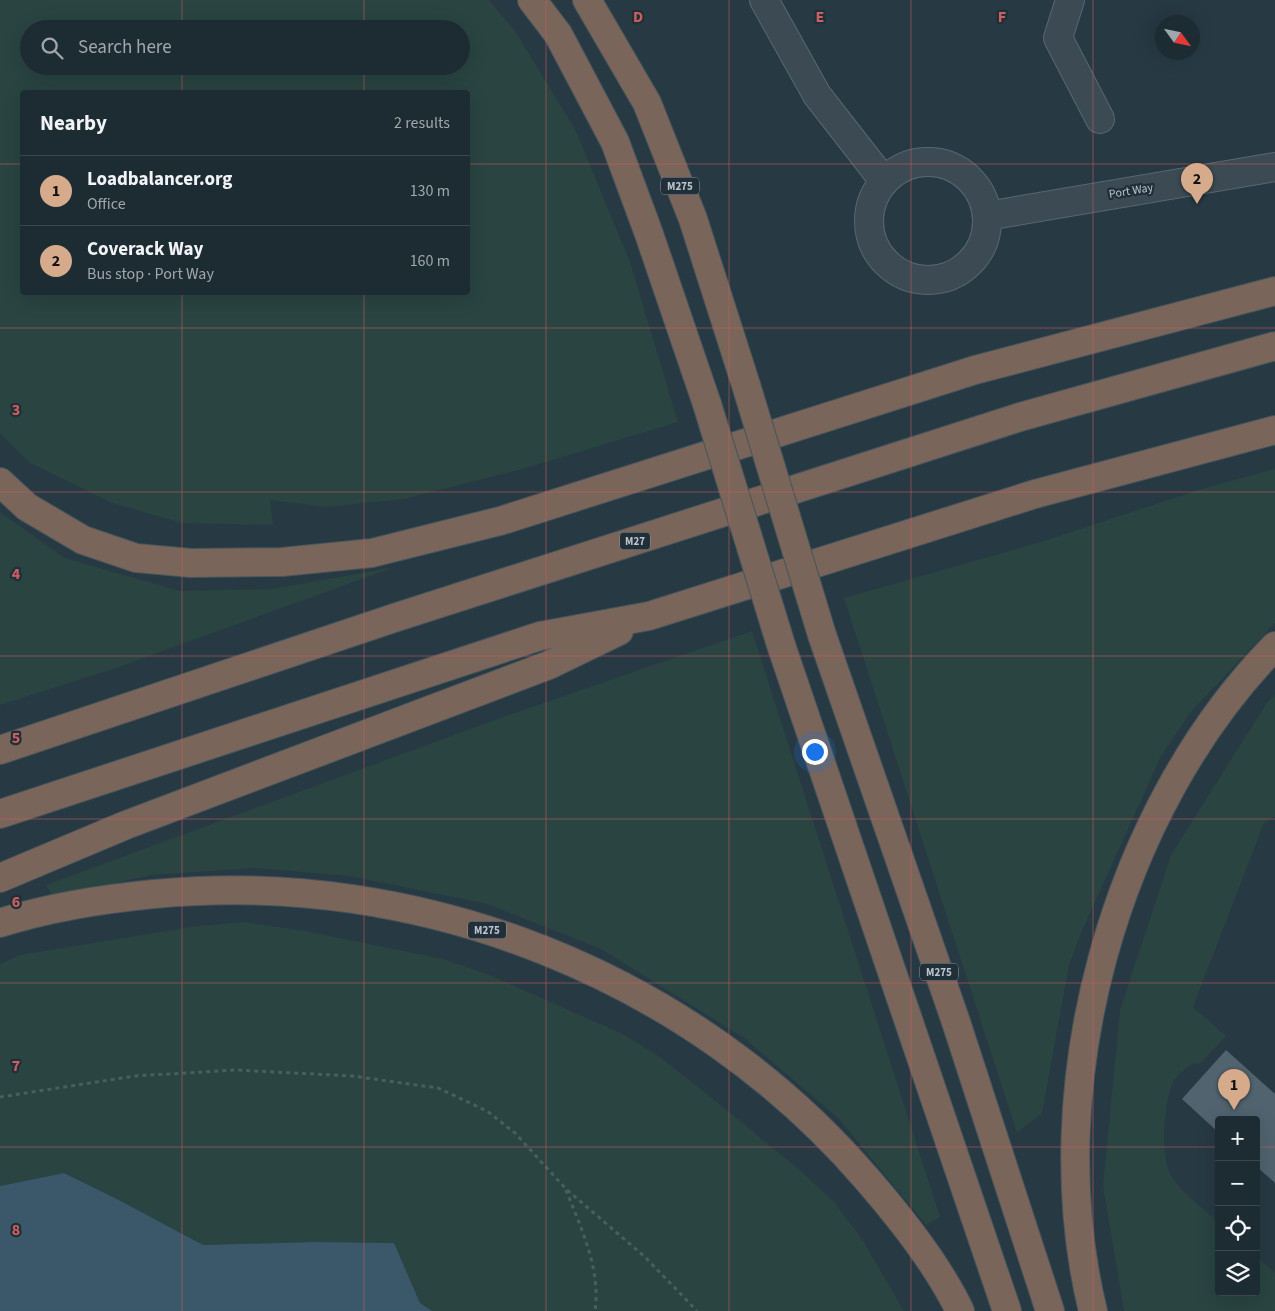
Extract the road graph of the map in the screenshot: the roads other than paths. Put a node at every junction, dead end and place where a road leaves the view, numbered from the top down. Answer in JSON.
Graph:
{"nodes":[{"id":1,"x":532,"y":0,"type":"edge"},
{"id":2,"x":587,"y":0,"type":"edge"},
{"id":3,"x":764,"y":0,"type":"edge"},
{"id":4,"x":1070,"y":0,"type":"edge"},
{"id":5,"x":1100,"y":119,"type":"dead end"},
{"id":6,"x":1275,"y":167,"type":"edge"},
{"id":7,"x":884,"y":181,"type":"junction"},
{"id":8,"x":987,"y":216,"type":"junction"},
{"id":9,"x":1275,"y":291,"type":"edge"},
{"id":10,"x":1275,"y":346,"type":"edge"},
{"id":11,"x":1275,"y":430,"type":"edge"},
{"id":12,"x":0,"y":482,"type":"edge"},
{"id":13,"x":649,"y":616,"type":"junction"},
{"id":14,"x":1275,"y":646,"type":"edge"},
{"id":15,"x":0,"y":750,"type":"edge"},
{"id":16,"x":0,"y":814,"type":"edge"},
{"id":17,"x":0,"y":878,"type":"edge"},
{"id":18,"x":0,"y":923,"type":"edge"},
{"id":19,"x":960,"y":1311,"type":"edge"},
{"id":20,"x":1007,"y":1311,"type":"edge"},
{"id":21,"x":1050,"y":1311,"type":"edge"},
{"id":22,"x":1093,"y":1311,"type":"edge"}],
"edges":[{"from":1,"to":20,"type":"highway","bridge":true},
{"from":2,"to":21,"type":"highway","number":"M275","bridge":true},
{"from":3,"to":7,"type":"street"},
{"from":4,"to":5,"type":"street"},
{"from":6,"to":8,"type":"street","name":"Port Way"},
{"from":7,"to":8,"type":"street"},
{"from":7,"to":8,"type":"street"},
{"from":9,"to":12,"type":"highway"},
{"from":10,"to":15,"type":"highway","number":"M27"},
{"from":11,"to":13,"type":"highway"},
{"from":13,"to":16,"type":"highway"},
{"from":13,"to":17,"type":"highway"},
{"from":14,"to":22,"type":"highway"},
{"from":18,"to":19,"type":"highway","number":"M275"}]}
